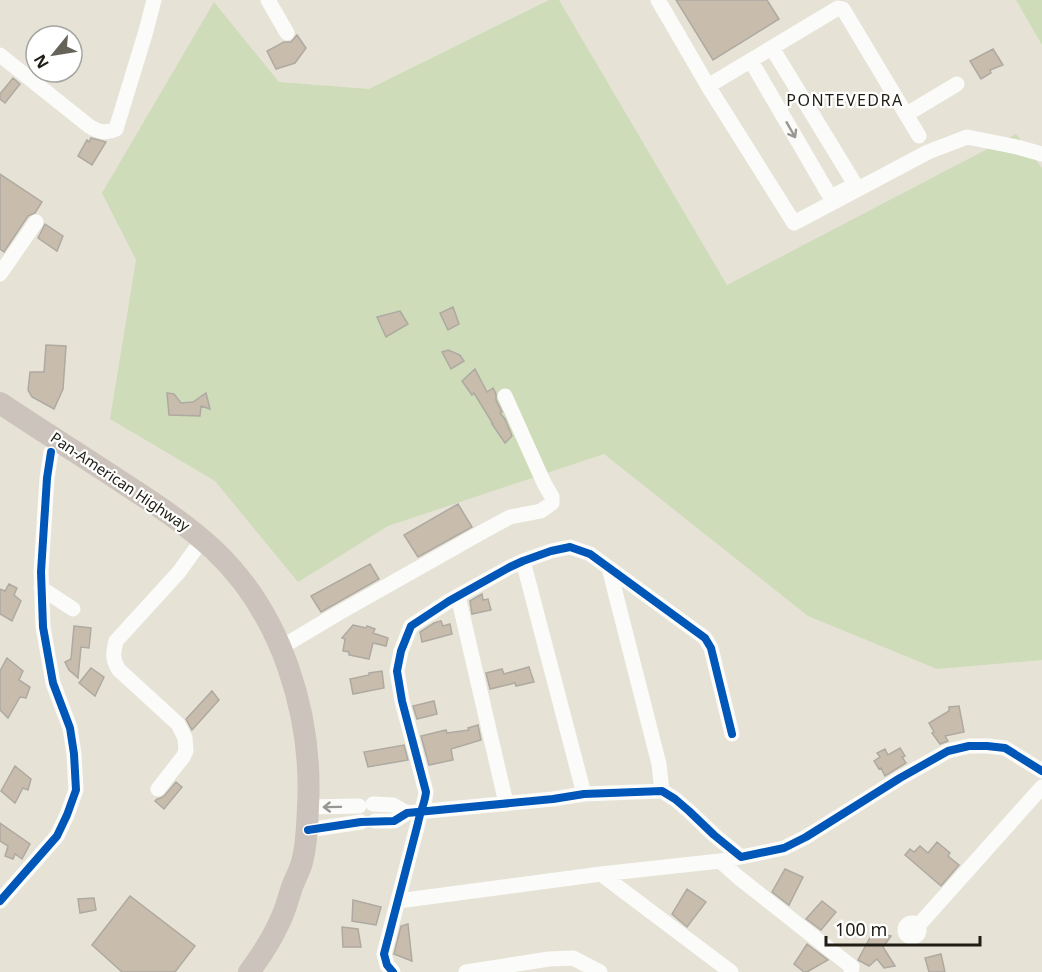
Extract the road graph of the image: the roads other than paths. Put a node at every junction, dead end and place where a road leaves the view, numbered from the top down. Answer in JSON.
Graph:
{"nodes":[{"id":1,"x":154,"y":0,"type":"edge"},
{"id":2,"x":268,"y":0,"type":"edge"},
{"id":3,"x":658,"y":0,"type":"edge"},
{"id":4,"x":287,"y":33,"type":"dead end"},
{"id":5,"x":772,"y":48,"type":"junction"},
{"id":6,"x":0,"y":55,"type":"edge"},
{"id":7,"x":751,"y":61,"type":"junction"},
{"id":8,"x":957,"y":84,"type":"dead end"},
{"id":9,"x":708,"y":86,"type":"junction"},
{"id":10,"x":907,"y":114,"type":"junction"},
{"id":11,"x":920,"y":136,"type":"dead end"},
{"id":12,"x":1042,"y":154,"type":"edge"},
{"id":13,"x":36,"y":222,"type":"dead end"},
{"id":14,"x":0,"y":274,"type":"edge"},
{"id":15,"x":505,"y":396,"type":"dead end"},
{"id":16,"x":0,"y":403,"type":"edge"},
{"id":17,"x":0,"y":419,"type":"edge"},
{"id":18,"x":51,"y":452,"type":"junction"},
{"id":19,"x":194,"y":551,"type":"junction"},
{"id":20,"x":523,"y":561,"type":"junction"},
{"id":21,"x":609,"y":568,"type":"junction"},
{"id":22,"x":41,"y":588,"type":"junction"},
{"id":23,"x":458,"y":596,"type":"junction"},
{"id":24,"x":72,"y":609,"type":"dead end"},
{"id":25,"x":280,"y":648,"type":"junction"},
{"id":26,"x":732,"y":734,"type":"dead end"},
{"id":27,"x":1042,"y":771,"type":"edge"},
{"id":28,"x":1042,"y":787,"type":"edge"},
{"id":29,"x":158,"y":789,"type":"dead end"},
{"id":30,"x":662,"y":791,"type":"junction"},
{"id":31,"x":584,"y":794,"type":"junction"},
{"id":32,"x":506,"y":804,"type":"junction"},
{"id":33,"x":308,"y":807,"type":"junction"},
{"id":34,"x":413,"y":813,"type":"junction"},
{"id":35,"x":308,"y":830,"type":"junction"},
{"id":36,"x":741,"y":857,"type":"junction"},
{"id":37,"x":720,"y":861,"type":"junction"},
{"id":38,"x":601,"y":874,"type":"junction"},
{"id":39,"x":0,"y":901,"type":"edge"},
{"id":40,"x":398,"y":901,"type":"junction"},
{"id":41,"x":918,"y":927,"type":"dead end"},
{"id":42,"x":236,"y":972,"type":"edge"},
{"id":43,"x":249,"y":972,"type":"edge"},
{"id":44,"x":393,"y":972,"type":"edge"},
{"id":45,"x":466,"y":972,"type":"edge"},
{"id":46,"x":600,"y":972,"type":"edge"},
{"id":47,"x":731,"y":972,"type":"edge"},
{"id":48,"x":851,"y":972,"type":"edge"}],
"edges":[{"from":1,"to":6,"type":"street"},
{"from":2,"to":4,"type":"street"},
{"from":3,"to":9,"type":"street"},
{"from":5,"to":7,"type":"street"},
{"from":7,"to":5,"type":"street","one_way":true},
{"from":5,"to":10,"type":"street"},
{"from":7,"to":9,"type":"street"},
{"from":8,"to":10,"type":"street"},
{"from":9,"to":12,"type":"street"},
{"from":10,"to":11,"type":"street"},
{"from":13,"to":14,"type":"street"},
{"from":15,"to":25,"type":"street"},
{"from":16,"to":25,"type":"highway","name":"Pan-American Highway"},
{"from":17,"to":18,"type":"highway","name":"Pan-American Highway"},
{"from":18,"to":19,"type":"highway","name":"Pan-American Highway"},
{"from":18,"to":22,"type":"street"},
{"from":19,"to":29,"type":"street"},
{"from":19,"to":42,"type":"highway","name":"Pan-American Highway"},
{"from":20,"to":21,"type":"street"},
{"from":20,"to":23,"type":"street"},
{"from":20,"to":31,"type":"street"},
{"from":21,"to":26,"type":"street"},
{"from":21,"to":30,"type":"street"},
{"from":22,"to":24,"type":"street"},
{"from":22,"to":39,"type":"street"},
{"from":23,"to":32,"type":"street"},
{"from":23,"to":34,"type":"street"},
{"from":25,"to":33,"type":"highway","name":"Pan-American Highway"},
{"from":27,"to":36,"type":"street"},
{"from":28,"to":41,"type":"street"},
{"from":30,"to":31,"type":"street"},
{"from":30,"to":36,"type":"street"},
{"from":31,"to":32,"type":"street"},
{"from":32,"to":34,"type":"street"},
{"from":34,"to":33,"type":"street","one_way":true},
{"from":33,"to":35,"type":"highway","name":"Pan-American Highway"},
{"from":34,"to":35,"type":"street"},
{"from":34,"to":40,"type":"street"},
{"from":35,"to":43,"type":"highway","name":"Pan-American Highway"},
{"from":36,"to":37,"type":"street"},
{"from":37,"to":38,"type":"street"},
{"from":37,"to":48,"type":"street"},
{"from":38,"to":40,"type":"street"},
{"from":38,"to":47,"type":"street"},
{"from":40,"to":44,"type":"street"},
{"from":45,"to":46,"type":"street"}]}
